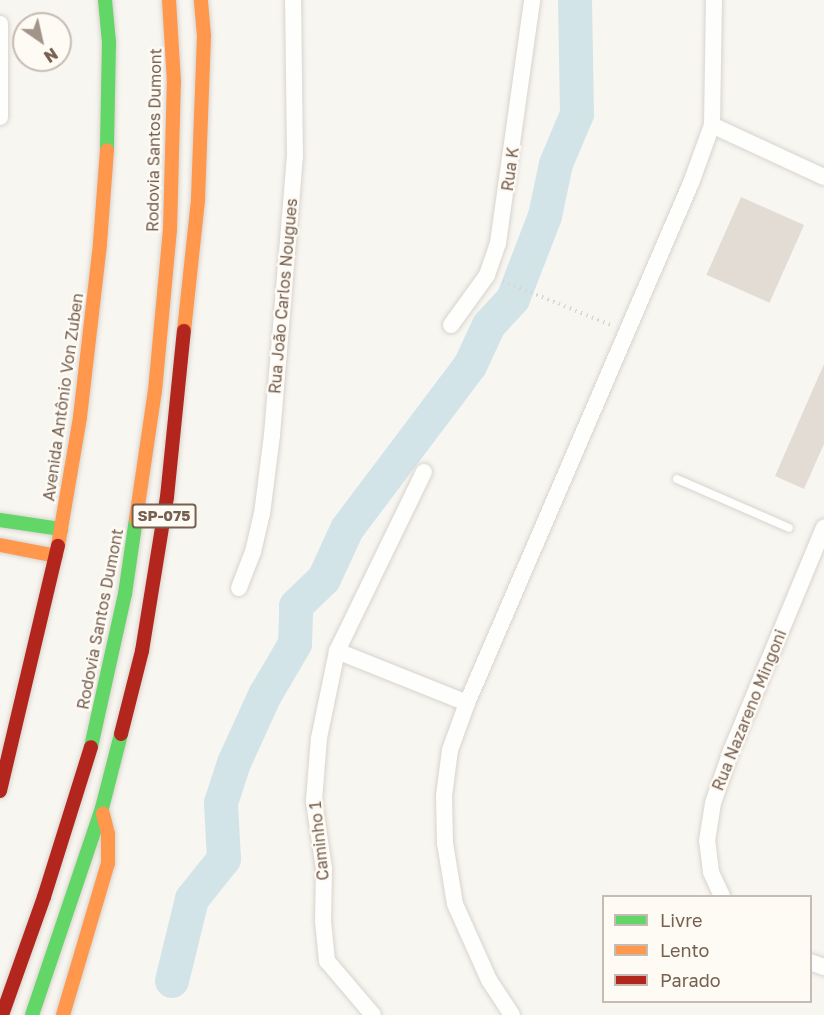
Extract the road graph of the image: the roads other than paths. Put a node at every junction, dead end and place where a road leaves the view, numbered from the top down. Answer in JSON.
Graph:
{"nodes":[{"id":1,"x":105,"y":0,"type":"edge"},
{"id":2,"x":168,"y":0,"type":"edge"},
{"id":3,"x":201,"y":0,"type":"edge"},
{"id":4,"x":293,"y":0,"type":"edge"},
{"id":5,"x":532,"y":0,"type":"edge"},
{"id":6,"x":714,"y":0,"type":"edge"},
{"id":7,"x":0,"y":24,"type":"edge"},
{"id":8,"x":0,"y":117,"type":"edge"},
{"id":9,"x":712,"y":125,"type":"junction"},
{"id":10,"x":824,"y":177,"type":"edge"},
{"id":11,"x":451,"y":325,"type":"dead end"},
{"id":12,"x":424,"y":472,"type":"dead end"},
{"id":13,"x":676,"y":479,"type":"dead end"},
{"id":14,"x":0,"y":520,"type":"edge"},
{"id":15,"x":789,"y":528,"type":"dead end"},
{"id":16,"x":824,"y":528,"type":"edge"},
{"id":17,"x":62,"y":529,"type":"junction"},
{"id":18,"x":0,"y":545,"type":"edge"},
{"id":19,"x":56,"y":556,"type":"junction"},
{"id":20,"x":240,"y":588,"type":"dead end"},
{"id":21,"x":338,"y":651,"type":"junction"},
{"id":22,"x":467,"y":703,"type":"junction"},
{"id":23,"x":0,"y":791,"type":"edge"},
{"id":24,"x":102,"y":808,"type":"junction"},
{"id":25,"x":721,"y":895,"type":"edge"},
{"id":26,"x":31,"y":933,"type":"junction"},
{"id":27,"x":12,"y":948,"type":"dead end"},
{"id":28,"x":2,"y":1015,"type":"edge"},
{"id":29,"x":32,"y":1015,"type":"edge"},
{"id":30,"x":63,"y":1015,"type":"edge"},
{"id":31,"x":373,"y":1015,"type":"edge"},
{"id":32,"x":512,"y":1015,"type":"edge"}],
"edges":[{"from":1,"to":17,"type":"main road","name":"Avenida Antônio Von Zuben"},
{"from":2,"to":26,"type":"main road","name":"Rodovia Santos Dumont","number":"SP-075"},
{"from":3,"to":24,"type":"main road","number":"SP-075"},
{"from":4,"to":20,"type":"street","name":"Rua João Carlos Nougues"},
{"from":5,"to":11,"type":"street","name":"Rua K"},
{"from":6,"to":9,"type":"street"},
{"from":7,"to":8,"type":"street"},
{"from":9,"to":10,"type":"street"},
{"from":9,"to":22,"type":"street"},
{"from":12,"to":21,"type":"street","name":"Caminho 1"},
{"from":13,"to":15,"type":"lane"},
{"from":14,"to":17,"type":"main road"},
{"from":16,"to":25,"type":"street","name":"Rua Nazareno Mingoni"},
{"from":17,"to":19,"type":"main road","name":"Avenida Antônio Von Zuben"},
{"from":18,"to":19,"type":"main road"},
{"from":19,"to":23,"type":"main road","name":"Avenida Antônio Von Zuben"},
{"from":21,"to":22,"type":"street"},
{"from":21,"to":31,"type":"street","name":"Caminho 1"},
{"from":22,"to":32,"type":"street"},
{"from":24,"to":29,"type":"main road","number":"SP-075"},
{"from":24,"to":30,"type":"main road"},
{"from":26,"to":27,"type":"main road"},
{"from":26,"to":28,"type":"main road","name":"Rodovia Santos Dumont","number":"SP-075"}]}
